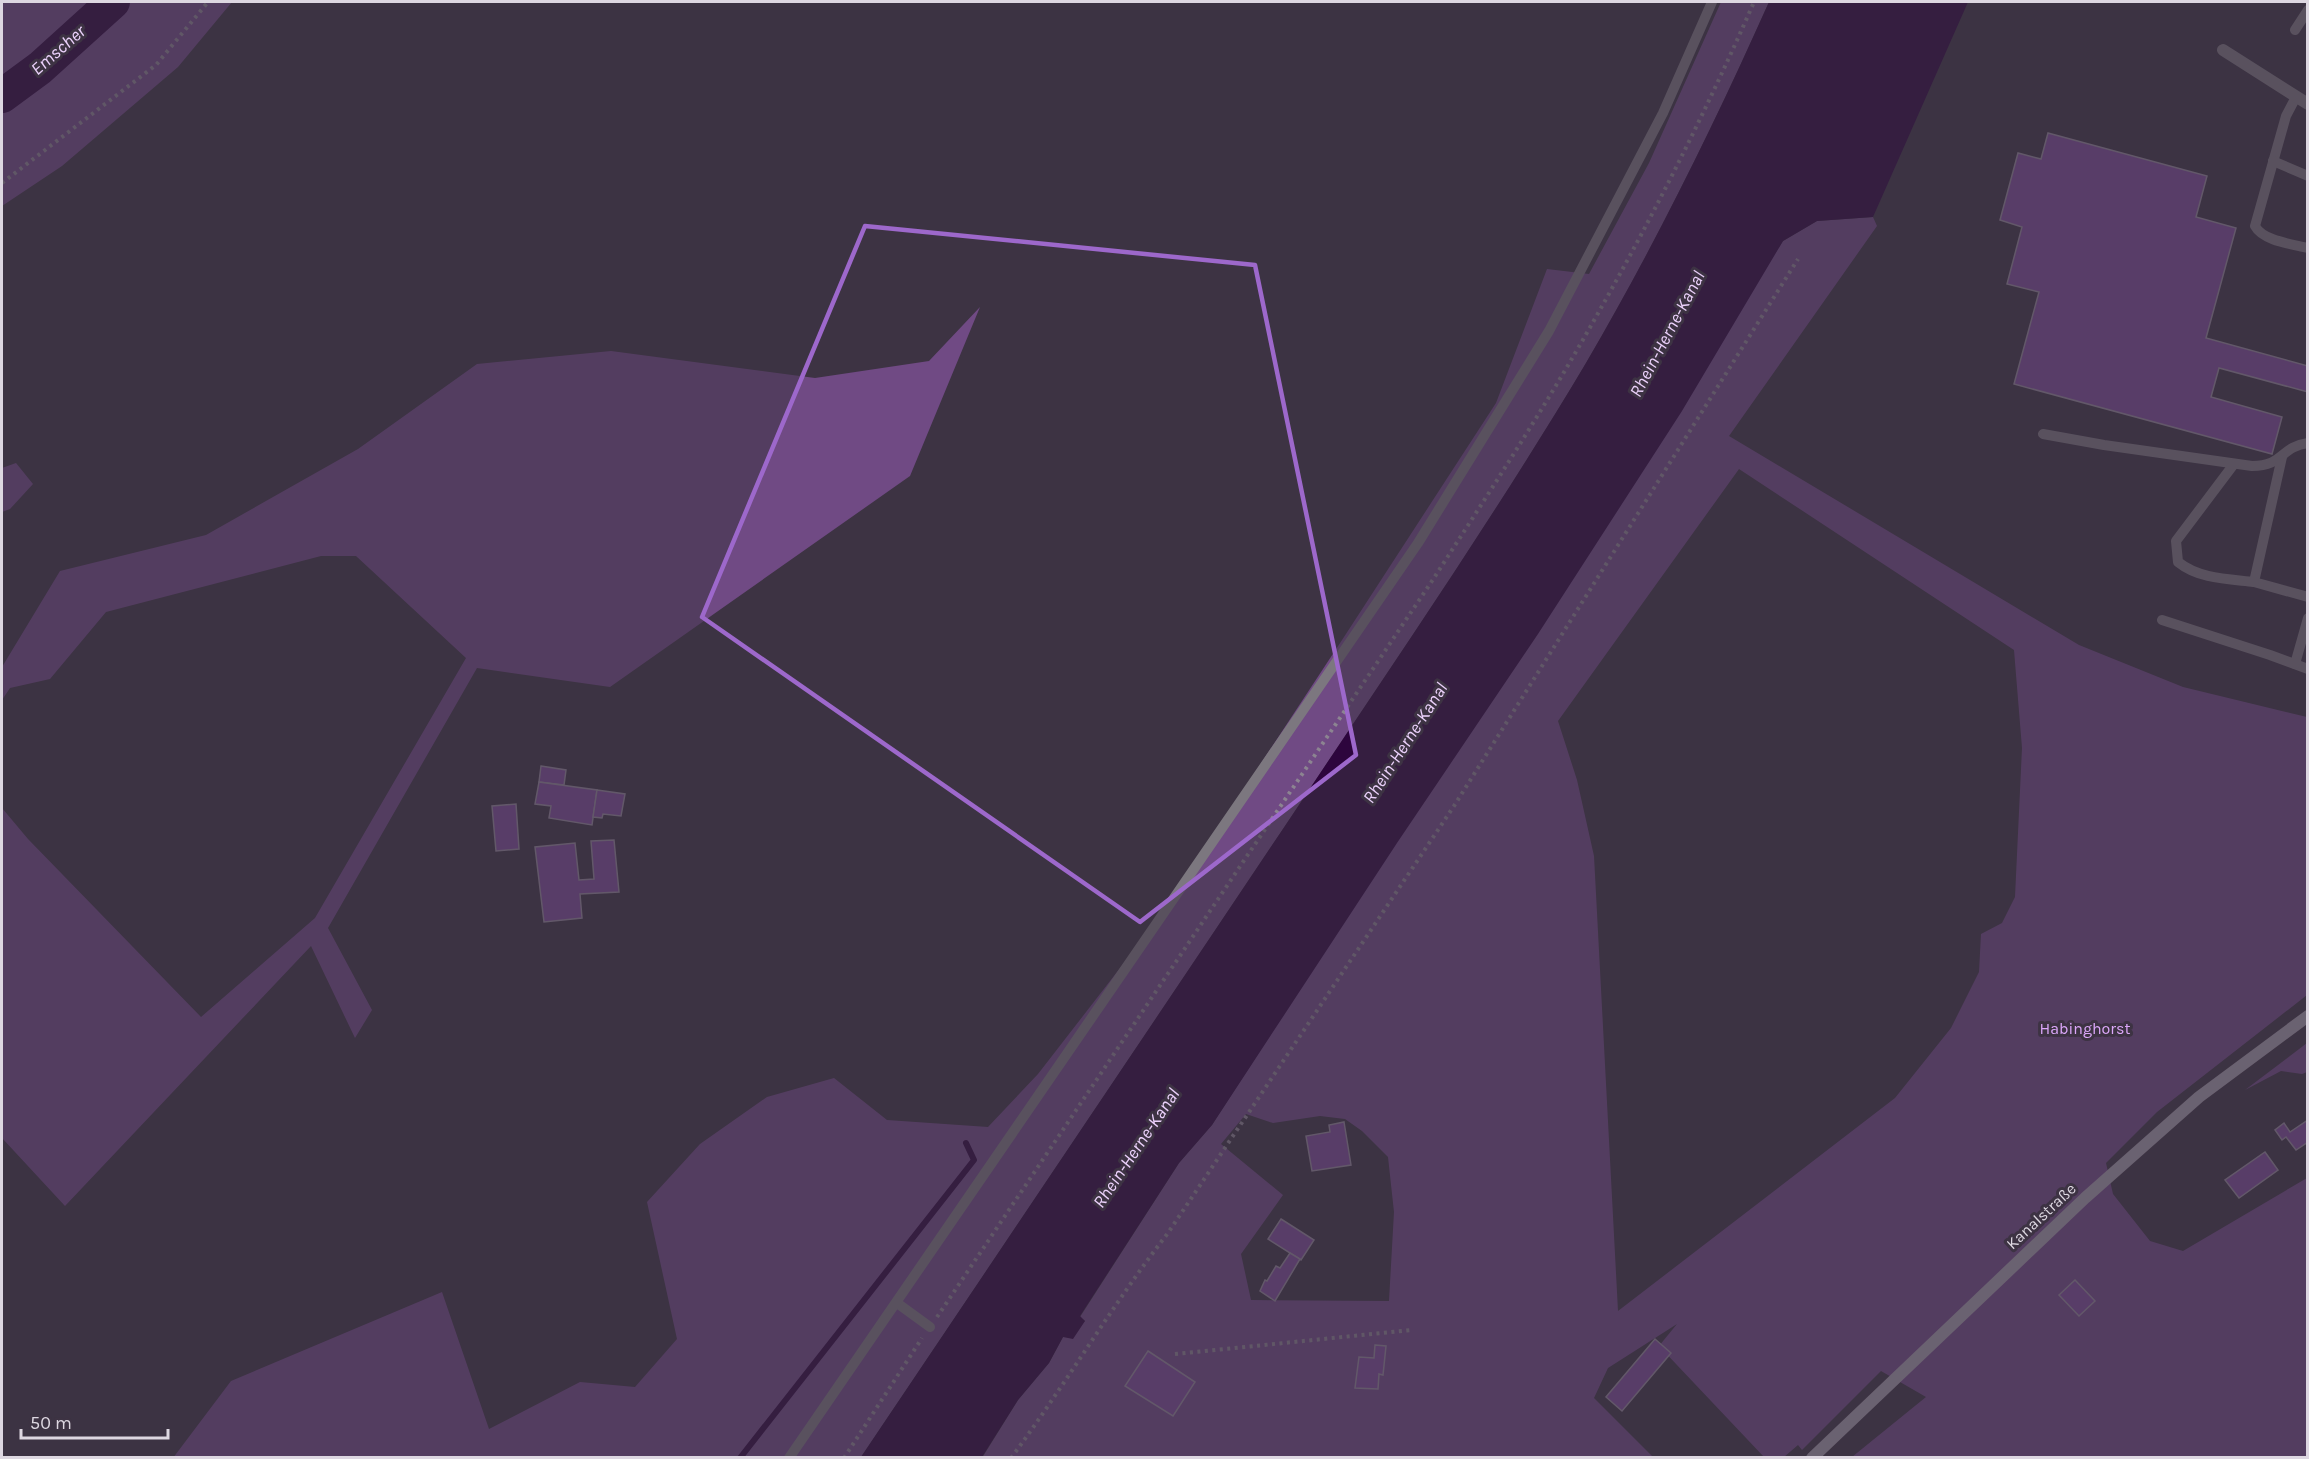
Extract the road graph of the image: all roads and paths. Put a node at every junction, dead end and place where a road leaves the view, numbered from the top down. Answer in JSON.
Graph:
{"nodes":[{"id":1,"x":208,"y":2,"type":"edge"},
{"id":2,"x":1712,"y":2,"type":"edge"},
{"id":3,"x":1754,"y":2,"type":"edge"},
{"id":4,"x":2307,"y":10,"type":"edge"},
{"id":5,"x":2295,"y":30,"type":"dead end"},
{"id":6,"x":2223,"y":50,"type":"dead end"},
{"id":7,"x":2296,"y":97,"type":"junction"},
{"id":8,"x":2307,"y":104,"type":"edge"},
{"id":9,"x":2273,"y":161,"type":"junction"},
{"id":10,"x":2307,"y":176,"type":"edge"},
{"id":11,"x":2,"y":183,"type":"edge"},
{"id":12,"x":2307,"y":248,"type":"edge"},
{"id":13,"x":1798,"y":259,"type":"dead end"},
{"id":14,"x":2043,"y":434,"type":"dead end"},
{"id":15,"x":2307,"y":443,"type":"edge"},
{"id":16,"x":2282,"y":457,"type":"junction"},
{"id":17,"x":2234,"y":464,"type":"junction"},
{"id":18,"x":2254,"y":582,"type":"junction"},
{"id":19,"x":2307,"y":597,"type":"edge"},
{"id":20,"x":2307,"y":618,"type":"edge"},
{"id":21,"x":2162,"y":620,"type":"dead end"},
{"id":22,"x":2295,"y":664,"type":"junction"},
{"id":23,"x":2307,"y":669,"type":"edge"},
{"id":24,"x":2307,"y":1016,"type":"edge"},
{"id":25,"x":897,"y":1303,"type":"junction"},
{"id":26,"x":930,"y":1327,"type":"junction"},
{"id":27,"x":1412,"y":1330,"type":"dead end"},
{"id":28,"x":1175,"y":1354,"type":"dead end"},
{"id":29,"x":789,"y":1458,"type":"edge"},
{"id":30,"x":844,"y":1458,"type":"edge"},
{"id":31,"x":1011,"y":1458,"type":"edge"},
{"id":32,"x":1812,"y":1458,"type":"edge"}],
"edges":[{"from":1,"to":11,"type":"path"},
{"from":2,"to":25,"type":"lane"},
{"from":3,"to":26,"type":"path"},
{"from":4,"to":5,"type":"lane"},
{"from":6,"to":7,"type":"street"},
{"from":7,"to":8,"type":"street"},
{"from":7,"to":9,"type":"lane"},
{"from":9,"to":10,"type":"lane"},
{"from":9,"to":12,"type":"lane"},
{"from":13,"to":31,"type":"path"},
{"from":14,"to":17,"type":"lane"},
{"from":15,"to":16,"type":"lane"},
{"from":16,"to":17,"type":"lane"},
{"from":16,"to":18,"type":"lane"},
{"from":17,"to":18,"type":"lane"},
{"from":18,"to":19,"type":"lane"},
{"from":20,"to":22,"type":"lane"},
{"from":21,"to":22,"type":"lane"},
{"from":22,"to":23,"type":"lane"},
{"from":24,"to":32,"type":"main road","name":"Kanalstraße"},
{"from":25,"to":26,"type":"lane"},
{"from":25,"to":29,"type":"lane"},
{"from":26,"to":30,"type":"path"},
{"from":27,"to":28,"type":"path"}]}
